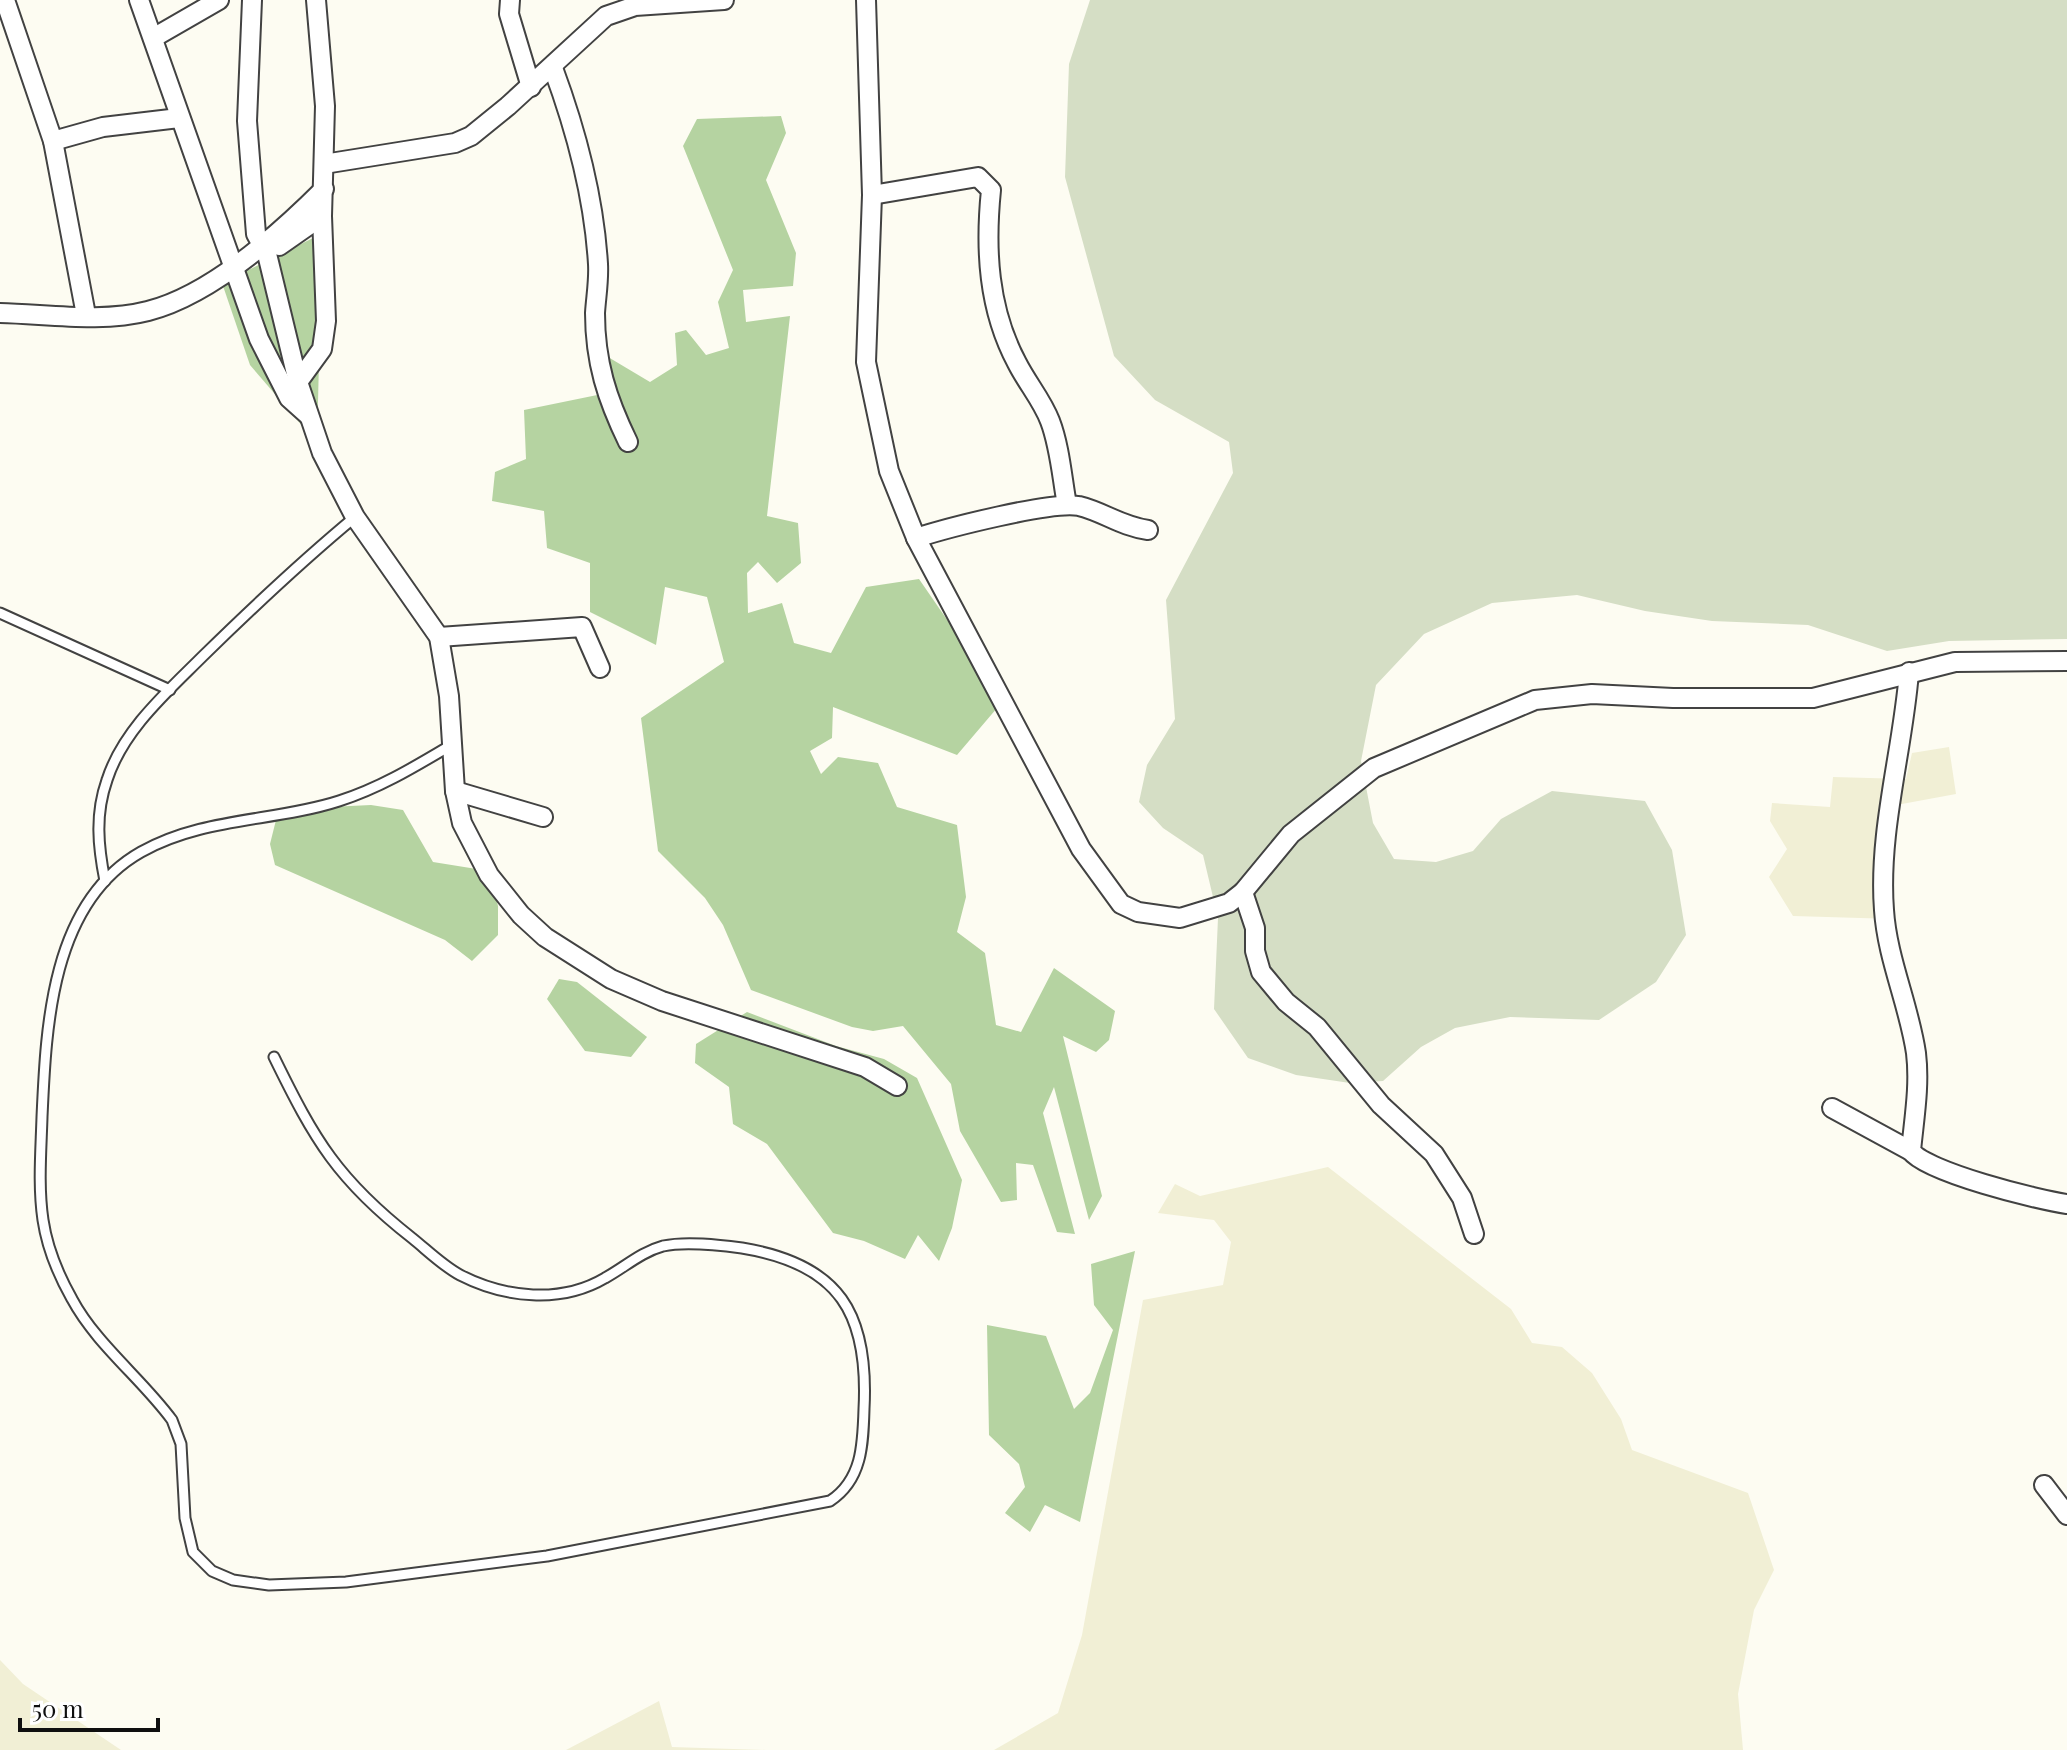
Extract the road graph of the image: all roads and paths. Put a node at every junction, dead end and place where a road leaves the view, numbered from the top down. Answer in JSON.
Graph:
{"nodes":[{"id":1,"x":5,"y":0,"type":"edge"},
{"id":2,"x":139,"y":0,"type":"edge"},
{"id":3,"x":219,"y":0,"type":"edge"},
{"id":4,"x":252,"y":0,"type":"edge"},
{"id":5,"x":316,"y":0,"type":"edge"},
{"id":6,"x":510,"y":0,"type":"edge"},
{"id":7,"x":724,"y":0,"type":"edge"},
{"id":8,"x":866,"y":0,"type":"edge"},
{"id":9,"x":153,"y":38,"type":"junction"},
{"id":10,"x":553,"y":68,"type":"junction"},
{"id":11,"x":531,"y":87,"type":"junction"},
{"id":12,"x":179,"y":118,"type":"junction"},
{"id":13,"x":53,"y":141,"type":"junction"},
{"id":14,"x":324,"y":164,"type":"junction"},
{"id":15,"x":324,"y":189,"type":"junction"},
{"id":16,"x":872,"y":195,"type":"junction"},
{"id":17,"x":322,"y":216,"type":"junction"},
{"id":18,"x":265,"y":251,"type":"junction"},
{"id":19,"x":233,"y":265,"type":"junction"},
{"id":20,"x":0,"y":313,"type":"edge"},
{"id":21,"x":86,"y":315,"type":"junction"},
{"id":22,"x":298,"y":382,"type":"junction"},
{"id":23,"x":310,"y":417,"type":"junction"},
{"id":24,"x":628,"y":442,"type":"dead end"},
{"id":25,"x":1067,"y":505,"type":"junction"},
{"id":26,"x":355,"y":517,"type":"junction"},
{"id":27,"x":1148,"y":530,"type":"dead end"},
{"id":28,"x":916,"y":538,"type":"junction"},
{"id":29,"x":0,"y":613,"type":"edge"},
{"id":30,"x":439,"y":637,"type":"junction"},
{"id":31,"x":2067,"y":661,"type":"edge"},
{"id":32,"x":600,"y":668,"type":"dead end"},
{"id":33,"x":1909,"y":672,"type":"junction"},
{"id":34,"x":170,"y":690,"type":"junction"},
{"id":35,"x":453,"y":744,"type":"junction"},
{"id":36,"x":455,"y":791,"type":"junction"},
{"id":37,"x":543,"y":817,"type":"dead end"},
{"id":38,"x":105,"y":881,"type":"junction"},
{"id":39,"x":1243,"y":892,"type":"junction"},
{"id":40,"x":274,"y":1057,"type":"dead end"},
{"id":41,"x":897,"y":1086,"type":"dead end"},
{"id":42,"x":1832,"y":1108,"type":"dead end"},
{"id":43,"x":1911,"y":1151,"type":"junction"},
{"id":44,"x":2067,"y":1204,"type":"edge"},
{"id":45,"x":1474,"y":1234,"type":"dead end"},
{"id":46,"x":2044,"y":1485,"type":"dead end"},
{"id":47,"x":2067,"y":1515,"type":"edge"}],
"edges":[{"from":1,"to":13,"type":"street"},
{"from":2,"to":9,"type":"street"},
{"from":3,"to":9,"type":"street"},
{"from":4,"to":18,"type":"street"},
{"from":5,"to":14,"type":"street"},
{"from":6,"to":11,"type":"street"},
{"from":7,"to":10,"type":"street"},
{"from":8,"to":16,"type":"street"},
{"from":9,"to":12,"type":"street"},
{"from":10,"to":11,"type":"street"},
{"from":10,"to":24,"type":"street"},
{"from":11,"to":14,"type":"street"},
{"from":12,"to":13,"type":"street"},
{"from":12,"to":19,"type":"street"},
{"from":13,"to":21,"type":"street"},
{"from":14,"to":15,"type":"street"},
{"from":15,"to":17,"type":"street"},
{"from":15,"to":18,"type":"street"},
{"from":16,"to":25,"type":"street"},
{"from":16,"to":28,"type":"street"},
{"from":17,"to":18,"type":"street"},
{"from":17,"to":22,"type":"street"},
{"from":18,"to":19,"type":"street"},
{"from":18,"to":22,"type":"street"},
{"from":19,"to":21,"type":"street"},
{"from":19,"to":23,"type":"street"},
{"from":20,"to":21,"type":"street"},
{"from":22,"to":23,"type":"street"},
{"from":23,"to":26,"type":"street"},
{"from":25,"to":27,"type":"street"},
{"from":25,"to":28,"type":"street"},
{"from":26,"to":30,"type":"street"},
{"from":26,"to":34,"type":"lane"},
{"from":28,"to":39,"type":"street"},
{"from":29,"to":34,"type":"lane"},
{"from":30,"to":32,"type":"street"},
{"from":30,"to":35,"type":"street"},
{"from":31,"to":33,"type":"street"},
{"from":33,"to":39,"type":"street"},
{"from":33,"to":43,"type":"street"},
{"from":34,"to":38,"type":"lane"},
{"from":35,"to":36,"type":"street"},
{"from":35,"to":38,"type":"lane"},
{"from":36,"to":37,"type":"street"},
{"from":36,"to":41,"type":"street"},
{"from":38,"to":40,"type":"lane"},
{"from":39,"to":45,"type":"street"},
{"from":42,"to":43,"type":"street"},
{"from":43,"to":44,"type":"street"},
{"from":46,"to":47,"type":"street"}]}
